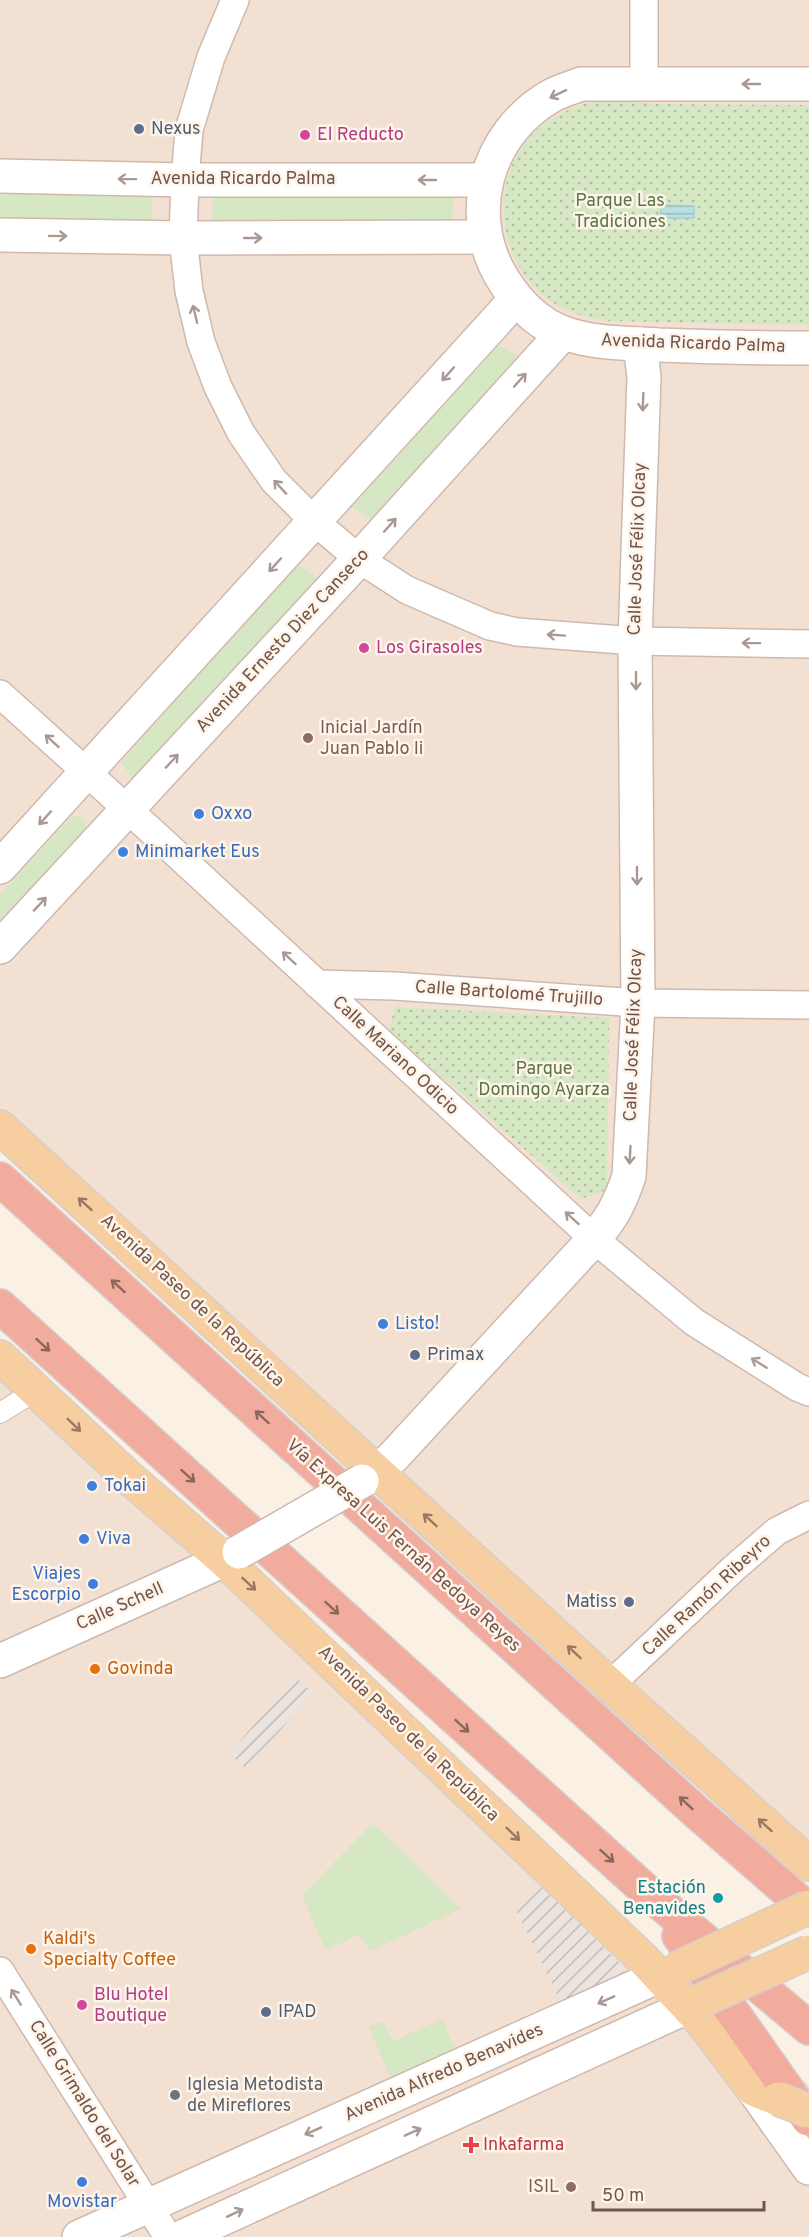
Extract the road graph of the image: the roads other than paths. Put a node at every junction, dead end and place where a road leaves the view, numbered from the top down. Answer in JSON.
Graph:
{"nodes":[{"id":1,"x":235,"y":0,"type":"edge"},
{"id":2,"x":644,"y":0,"type":"edge"},
{"id":3,"x":644,"y":84,"type":"junction"},
{"id":4,"x":809,"y":84,"type":"edge"},
{"id":5,"x":0,"y":176,"type":"edge"},
{"id":6,"x":185,"y":180,"type":"junction"},
{"id":7,"x":485,"y":180,"type":"junction"},
{"id":8,"x":0,"y":235,"type":"edge"},
{"id":9,"x":484,"y":237,"type":"junction"},
{"id":10,"x":183,"y":238,"type":"junction"},
{"id":11,"x":516,"y":299,"type":"junction"},
{"id":12,"x":562,"y":333,"type":"junction"},
{"id":13,"x":640,"y":344,"type":"junction"},
{"id":14,"x":809,"y":348,"type":"edge"},
{"id":15,"x":314,"y":521,"type":"junction"},
{"id":16,"x":359,"y":559,"type":"junction"},
{"id":17,"x":635,"y":641,"type":"junction"},
{"id":18,"x":809,"y":644,"type":"edge"},
{"id":19,"x":0,"y":694,"type":"edge"},
{"id":20,"x":86,"y":772,"type":"junction"},
{"id":21,"x":127,"y":810,"type":"junction"},
{"id":22,"x":0,"y":867,"type":"edge"},
{"id":23,"x":0,"y":947,"type":"edge"},
{"id":24,"x":317,"y":984,"type":"junction"},
{"id":25,"x":394,"y":986,"type":"junction"},
{"id":26,"x":638,"y":1004,"type":"junction"},
{"id":27,"x":809,"y":1005,"type":"edge"},
{"id":28,"x":365,"y":1028,"type":"junction"},
{"id":29,"x":0,"y":1127,"type":"edge"},
{"id":30,"x":0,"y":1179,"type":"edge"},
{"id":31,"x":594,"y":1239,"type":"junction"},
{"id":32,"x":0,"y":1306,"type":"edge"},
{"id":33,"x":0,"y":1357,"type":"edge"},
{"id":34,"x":37,"y":1390,"type":"junction"},
{"id":35,"x":809,"y":1392,"type":"edge"},
{"id":36,"x":0,"y":1413,"type":"edge"},
{"id":37,"x":369,"y":1476,"type":"junction"},
{"id":38,"x":809,"y":1515,"type":"edge"},
{"id":39,"x":232,"y":1556,"type":"junction"},
{"id":40,"x":0,"y":1661,"type":"edge"},
{"id":41,"x":610,"y":1685,"type":"junction"},
{"id":42,"x":809,"y":1864,"type":"edge"},
{"id":43,"x":653,"y":1897,"type":"junction"},
{"id":44,"x":809,"y":1909,"type":"edge"},
{"id":45,"x":809,"y":1952,"type":"edge"},
{"id":46,"x":0,"y":1971,"type":"edge"},
{"id":47,"x":668,"y":1972,"type":"junction"},
{"id":48,"x":693,"y":2004,"type":"junction"},
{"id":49,"x":809,"y":2028,"type":"edge"},
{"id":50,"x":765,"y":2094,"type":"junction"},
{"id":51,"x":809,"y":2111,"type":"edge"},
{"id":52,"x":809,"y":2120,"type":"edge"},
{"id":53,"x":809,"y":2168,"type":"edge"},
{"id":54,"x":148,"y":2206,"type":"junction"},
{"id":55,"x":79,"y":2237,"type":"edge"},
{"id":56,"x":168,"y":2237,"type":"edge"},
{"id":57,"x":182,"y":2237,"type":"edge"}],
"edges":[{"from":1,"to":6,"type":"street"},
{"from":2,"to":3,"type":"street"},
{"from":4,"to":3,"type":"street","name":"Avenida Ricardo Palma","one_way":true},
{"from":3,"to":7,"type":"street","name":"Avenida Ricardo Palma","one_way":true},
{"from":6,"to":5,"type":"street","name":"Avenida Ricardo Palma","one_way":true},
{"from":7,"to":6,"type":"street","name":"Avenida Ricardo Palma","one_way":true},
{"from":6,"to":10,"type":"street"},
{"from":7,"to":9,"type":"street","name":"Avenida Ricardo Palma"},
{"from":8,"to":10,"type":"street","one_way":true},
{"from":10,"to":9,"type":"street","one_way":true},
{"from":9,"to":11,"type":"street","name":"Avenida Ricardo Palma"},
{"from":15,"to":10,"type":"street","one_way":true},
{"from":11,"to":12,"type":"street","name":"Avenida Ricardo Palma"},
{"from":11,"to":15,"type":"street","one_way":true},
{"from":12,"to":13,"type":"street","name":"Avenida Ricardo Palma"},
{"from":16,"to":12,"type":"street","name":"Avenida Ernesto Diez Canseco","one_way":true},
{"from":13,"to":14,"type":"street","name":"Avenida Ricardo Palma"},
{"from":13,"to":17,"type":"street","name":"Calle José Félix Olcay","one_way":true},
{"from":15,"to":16,"type":"street"},
{"from":15,"to":20,"type":"street","one_way":true},
{"from":17,"to":16,"type":"street","one_way":true},
{"from":21,"to":16,"type":"street","name":"Avenida Ernesto Diez Canseco","one_way":true},
{"from":18,"to":17,"type":"street","one_way":true},
{"from":17,"to":26,"type":"street","name":"Calle José Félix Olcay","one_way":true},
{"from":20,"to":19,"type":"street","name":"Calle Mariano Odicio","one_way":true},
{"from":20,"to":21,"type":"street","name":"Calle Mariano Odicio"},
{"from":20,"to":22,"type":"street","one_way":true},
{"from":23,"to":21,"type":"street","name":"Avenida Ernesto Diez Canseco","one_way":true},
{"from":24,"to":21,"type":"street","name":"Calle Mariano Odicio","one_way":true},
{"from":24,"to":25,"type":"street","name":"Calle Bartolomé Trujillo"},
{"from":24,"to":28,"type":"street","name":"Calle Mariano Odicio"},
{"from":25,"to":26,"type":"street","name":"Calle Bartolomé Trujillo"},
{"from":25,"to":28,"type":"street"},
{"from":26,"to":27,"type":"street","name":"Calle Bartolomé Trujillo"},
{"from":26,"to":31,"type":"street","name":"Calle José Félix Olcay","one_way":true},
{"from":31,"to":28,"type":"street","name":"Calle Mariano Odicio","one_way":true},
{"from":37,"to":29,"type":"main road","name":"Avenida Paseo de la República","one_way":true},
{"from":44,"to":30,"type":"highway","name":"Vía Expresa Luis Fernán Bedoya Reyes","one_way":true},
{"from":35,"to":31,"type":"street","name":"Calle Mariano Odicio","one_way":true},
{"from":31,"to":37,"type":"street","name":"Calle José Félix Olcay"},
{"from":32,"to":43,"type":"highway","one_way":true},
{"from":33,"to":34,"type":"main road","name":"Avenida Paseo de la República"},
{"from":34,"to":36,"type":"street"},
{"from":34,"to":39,"type":"main road","name":"Avenida Paseo de la República","one_way":true},
{"from":37,"to":39,"type":"street","name":"Calle José Félix Olcay","bridge":true},
{"from":41,"to":37,"type":"main road","name":"Avenida Paseo de la República","one_way":true},
{"from":38,"to":41,"type":"street","name":"Calle Ramón Ribeyro"},
{"from":39,"to":40,"type":"street","name":"Calle Schell"},
{"from":39,"to":47,"type":"main road","name":"Avenida Paseo de la República","one_way":true},
{"from":42,"to":41,"type":"main road","name":"Avenida Paseo de la República","one_way":true},
{"from":43,"to":49,"type":"highway"},
{"from":43,"to":52,"type":"highway"},
{"from":44,"to":47,"type":"main road","name":"Avenida Alfredo Benavides","bridge":true},
{"from":45,"to":48,"type":"main road","bridge":true},
{"from":54,"to":46,"type":"street","name":"Calle Grimaldo del Solar","one_way":true},
{"from":47,"to":48,"type":"main road","name":"Avenida Paseo de la República"},
{"from":47,"to":54,"type":"street","name":"Avenida Alfredo Benavides","one_way":true},
{"from":48,"to":50,"type":"main road","name":"Avenida Paseo de la República"},
{"from":57,"to":48,"type":"street","one_way":true},
{"from":50,"to":51,"type":"main road","bridge":true},
{"from":50,"to":53,"type":"street"},
{"from":54,"to":55,"type":"street","name":"Avenida Alfredo Benavides"},
{"from":54,"to":56,"type":"street","name":"Calle Grimaldo del Solar"}]}
